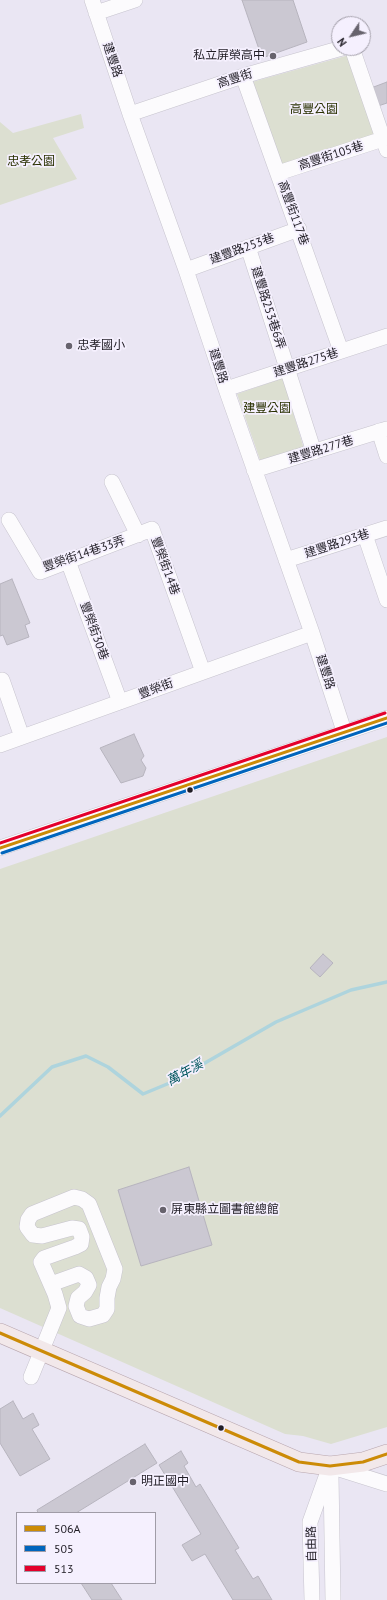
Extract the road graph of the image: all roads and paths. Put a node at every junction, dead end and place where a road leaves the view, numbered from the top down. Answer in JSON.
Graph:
{"nodes":[{"id":1,"x":135,"y":0,"type":"edge"},
{"id":2,"x":94,"y":6,"type":"edge"},
{"id":3,"x":331,"y":51,"type":"edge"},
{"id":4,"x":355,"y":56,"type":"edge"},
{"id":5,"x":243,"y":76,"type":"junction"},
{"id":6,"x":130,"y":114,"type":"junction"},
{"id":7,"x":385,"y":144,"type":"edge"},
{"id":8,"x":278,"y":173,"type":"junction"},
{"id":9,"x":298,"y":229,"type":"junction"},
{"id":10,"x":248,"y":247,"type":"junction"},
{"id":11,"x":186,"y":270,"type":"junction"},
{"id":12,"x":387,"y":336,"type":"edge"},
{"id":13,"x":341,"y":351,"type":"junction"},
{"id":14,"x":288,"y":369,"type":"junction"},
{"id":15,"x":226,"y":389,"type":"junction"},
{"id":16,"x":383,"y":430,"type":"edge"},
{"id":17,"x":314,"y":452,"type":"junction"},
{"id":18,"x":387,"y":456,"type":"edge"},
{"id":19,"x":254,"y":470,"type":"junction"},
{"id":20,"x":112,"y":482,"type":"dead end"},
{"id":21,"x":10,"y":520,"type":"dead end"},
{"id":22,"x":387,"y":528,"type":"edge"},
{"id":23,"x":138,"y":535,"type":"junction"},
{"id":24,"x":365,"y":535,"type":"junction"},
{"id":25,"x":286,"y":560,"type":"junction"},
{"id":26,"x":68,"y":561,"type":"junction"},
{"id":27,"x":387,"y":600,"type":"edge"},
{"id":28,"x":312,"y":633,"type":"junction"},
{"id":29,"x":203,"y":672,"type":"junction"},
{"id":30,"x":2,"y":680,"type":"dead end"},
{"id":31,"x":120,"y":702,"type":"junction"},
{"id":32,"x":387,"y":718,"type":"edge"},
{"id":33,"x":344,"y":732,"type":"junction"},
{"id":34,"x":22,"y":737,"type":"junction"},
{"id":35,"x":0,"y":745,"type":"edge"},
{"id":36,"x":0,"y":848,"type":"edge"},
{"id":37,"x":51,"y":1284,"type":"junction"},
{"id":38,"x":0,"y":1333,"type":"edge"},
{"id":39,"x":41,"y":1351,"type":"junction"},
{"id":40,"x":31,"y":1377,"type":"dead end"},
{"id":41,"x":387,"y":1454,"type":"edge"},
{"id":42,"x":330,"y":1466,"type":"junction"},
{"id":43,"x":387,"y":1484,"type":"edge"},
{"id":44,"x":312,"y":1600,"type":"edge"},
{"id":45,"x":333,"y":1600,"type":"edge"}],
"edges":[{"from":1,"to":2,"type":"street"},
{"from":2,"to":6,"type":"street","name":"建豐路"},
{"from":3,"to":5,"type":"street","name":"高豐街"},
{"from":4,"to":7,"type":"street"},
{"from":5,"to":6,"type":"street","name":"高豐街"},
{"from":5,"to":8,"type":"street","name":"高豐街117巷"},
{"from":6,"to":11,"type":"street","name":"建豐路"},
{"from":7,"to":8,"type":"street","name":"高豐街105巷"},
{"from":8,"to":9,"type":"street","name":"高豐街117巷"},
{"from":9,"to":10,"type":"street","name":"建豐路253巷"},
{"from":9,"to":13,"type":"street","name":"高豐街117巷"},
{"from":10,"to":11,"type":"street","name":"建豐路253巷"},
{"from":10,"to":14,"type":"street","name":"建豐路253巷6弄"},
{"from":11,"to":15,"type":"street","name":"建豐路"},
{"from":12,"to":13,"type":"street","name":"建豐路275巷"},
{"from":13,"to":14,"type":"street","name":"建豐路275巷"},
{"from":14,"to":15,"type":"street","name":"建豐路275巷"},
{"from":14,"to":17,"type":"street","name":"建豐路253巷6弄"},
{"from":15,"to":19,"type":"street","name":"建豐路"},
{"from":16,"to":17,"type":"street","name":"建豐路277巷"},
{"from":16,"to":18,"type":"street"},
{"from":17,"to":19,"type":"street","name":"建豐路277巷"},
{"from":19,"to":25,"type":"street","name":"建豐路"},
{"from":20,"to":23,"type":"street","name":"豐榮街14巷"},
{"from":21,"to":26,"type":"street","name":"豐榮街14巷33弄"},
{"from":22,"to":24,"type":"street","name":"建豐路293巷"},
{"from":23,"to":26,"type":"street","name":"豐榮街14巷33弄"},
{"from":23,"to":29,"type":"street","name":"豐榮街14巷"},
{"from":24,"to":25,"type":"street","name":"建豐路293巷"},
{"from":24,"to":27,"type":"street"},
{"from":25,"to":28,"type":"street","name":"建豐路"},
{"from":26,"to":31,"type":"street","name":"豐榮街30巷"},
{"from":28,"to":29,"type":"street","name":"豐榮街"},
{"from":28,"to":33,"type":"street","name":"建豐路"},
{"from":29,"to":31,"type":"street","name":"豐榮街"},
{"from":30,"to":34,"type":"street"},
{"from":31,"to":34,"type":"street","name":"豐榮街"},
{"from":32,"to":33,"type":"street"},
{"from":33,"to":36,"type":"street"},
{"from":34,"to":35,"type":"street","name":"豐榮街"},
{"from":37,"to":37,"type":"street"},
{"from":37,"to":39,"type":"street"},
{"from":38,"to":39,"type":"main road"},
{"from":39,"to":40,"type":"street"},
{"from":39,"to":42,"type":"main road"},
{"from":41,"to":42,"type":"main road"},
{"from":42,"to":43,"type":"street"},
{"from":42,"to":44,"type":"street","name":"自由路"},
{"from":42,"to":45,"type":"street","name":"自由路"}]}
